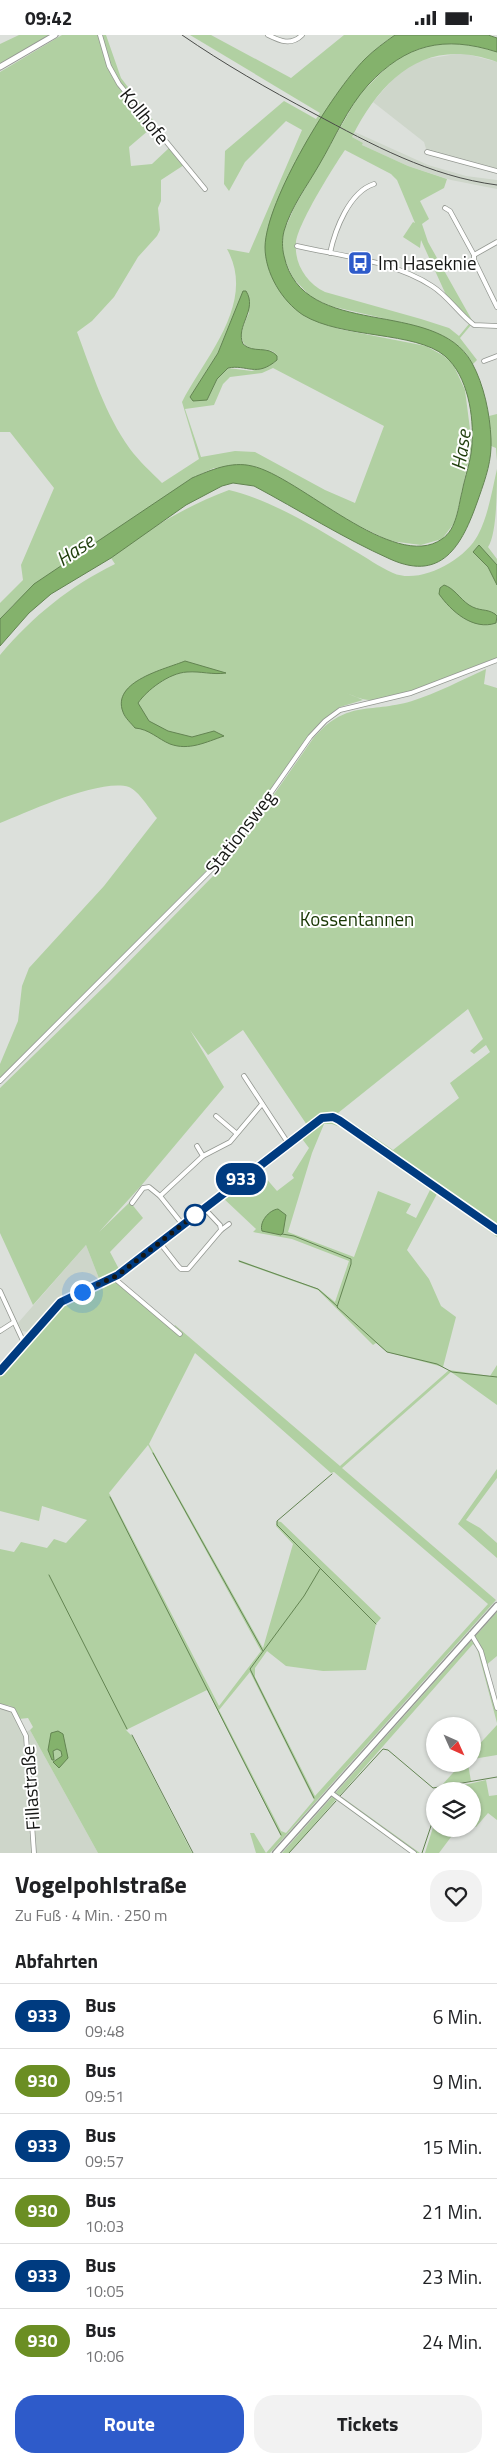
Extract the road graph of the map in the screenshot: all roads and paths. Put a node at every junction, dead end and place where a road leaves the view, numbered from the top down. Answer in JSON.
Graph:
{"nodes":[{"id":1,"x":55,"y":35,"type":"edge"},
{"id":2,"x":100,"y":35,"type":"edge"},
{"id":3,"x":268,"y":35,"type":"edge"},
{"id":4,"x":302,"y":35,"type":"edge"},
{"id":5,"x":0,"y":67,"type":"edge"},
{"id":6,"x":427,"y":153,"type":"dead end"},
{"id":7,"x":497,"y":171,"type":"edge"},
{"id":8,"x":374,"y":184,"type":"dead end"},
{"id":9,"x":205,"y":189,"type":"dead end"},
{"id":10,"x":445,"y":208,"type":"dead end"},
{"id":11,"x":497,"y":242,"type":"edge"},
{"id":12,"x":297,"y":246,"type":"dead end"},
{"id":13,"x":330,"y":253,"type":"junction"},
{"id":14,"x":474,"y":255,"type":"junction"},
{"id":15,"x":497,"y":307,"type":"edge"},
{"id":16,"x":497,"y":326,"type":"edge"},
{"id":17,"x":497,"y":356,"type":"edge"},
{"id":18,"x":484,"y":361,"type":"dead end"},
{"id":19,"x":497,"y":660,"type":"edge"},
{"id":20,"x":244,"y":1076,"type":"dead end"},
{"id":21,"x":0,"y":1081,"type":"edge"},
{"id":22,"x":262,"y":1104,"type":"junction"},
{"id":23,"x":216,"y":1116,"type":"dead end"},
{"id":24,"x":236,"y":1133,"type":"junction"},
{"id":25,"x":288,"y":1143,"type":"junction"},
{"id":26,"x":197,"y":1146,"type":"dead end"},
{"id":27,"x":204,"y":1156,"type":"junction"},
{"id":28,"x":160,"y":1196,"type":"junction"},
{"id":29,"x":132,"y":1203,"type":"dead end"},
{"id":30,"x":204,"y":1208,"type":"junction"},
{"id":31,"x":228,"y":1224,"type":"dead end"},
{"id":32,"x":183,"y":1225,"type":"junction"},
{"id":33,"x":221,"y":1230,"type":"junction"},
{"id":34,"x":497,"y":1230,"type":"edge"},
{"id":35,"x":160,"y":1243,"type":"junction"},
{"id":36,"x":188,"y":1269,"type":"junction"},
{"id":37,"x":193,"y":1275,"type":"dead end"},
{"id":38,"x":114,"y":1278,"type":"junction"},
{"id":39,"x":0,"y":1291,"type":"edge"},
{"id":40,"x":14,"y":1322,"type":"junction"},
{"id":41,"x":0,"y":1331,"type":"edge"},
{"id":42,"x":180,"y":1334,"type":"dead end"},
{"id":43,"x":24,"y":1343,"type":"junction"},
{"id":44,"x":0,"y":1371,"type":"edge"},
{"id":45,"x":497,"y":1606,"type":"edge"},
{"id":46,"x":472,"y":1634,"type":"junction"},
{"id":47,"x":0,"y":1706,"type":"edge"},
{"id":48,"x":497,"y":1708,"type":"edge"},
{"id":49,"x":330,"y":1792,"type":"junction"},
{"id":50,"x":34,"y":1853,"type":"edge"},
{"id":51,"x":276,"y":1853,"type":"edge"},
{"id":52,"x":414,"y":1853,"type":"edge"}],
"edges":[{"from":1,"to":5,"type":"street"},
{"from":2,"to":9,"type":"street","name":"Kollhofe"},
{"from":3,"to":4,"type":"street"},
{"from":6,"to":7,"type":"street"},
{"from":8,"to":13,"type":"street"},
{"from":10,"to":14,"type":"street"},
{"from":11,"to":14,"type":"street"},
{"from":12,"to":13,"type":"street"},
{"from":13,"to":16,"type":"street"},
{"from":14,"to":15,"type":"street"},
{"from":17,"to":18,"type":"street"},
{"from":19,"to":21,"type":"street","name":"Stationsweg"},
{"from":20,"to":22,"type":"street"},
{"from":22,"to":24,"type":"street"},
{"from":22,"to":25,"type":"street"},
{"from":23,"to":24,"type":"street"},
{"from":24,"to":27,"type":"street"},
{"from":25,"to":30,"type":"street"},
{"from":25,"to":34,"type":"street"},
{"from":26,"to":27,"type":"street"},
{"from":27,"to":28,"type":"street"},
{"from":28,"to":29,"type":"street"},
{"from":28,"to":32,"type":"street"},
{"from":30,"to":32,"type":"street"},
{"from":30,"to":33,"type":"street"},
{"from":31,"to":33,"type":"street"},
{"from":32,"to":35,"type":"street"},
{"from":33,"to":36,"type":"street"},
{"from":35,"to":36,"type":"street"},
{"from":35,"to":38,"type":"street"},
{"from":36,"to":37,"type":"street"},
{"from":38,"to":42,"type":"street"},
{"from":38,"to":43,"type":"street"},
{"from":39,"to":40,"type":"street"},
{"from":40,"to":41,"type":"street"},
{"from":40,"to":43,"type":"street"},
{"from":43,"to":44,"type":"street"},
{"from":45,"to":46,"type":"main road"},
{"from":46,"to":48,"type":"street"},
{"from":46,"to":49,"type":"main road"},
{"from":47,"to":50,"type":"street","name":"Fillastraße"},
{"from":49,"to":51,"type":"main road"},
{"from":49,"to":52,"type":"street"}]}
